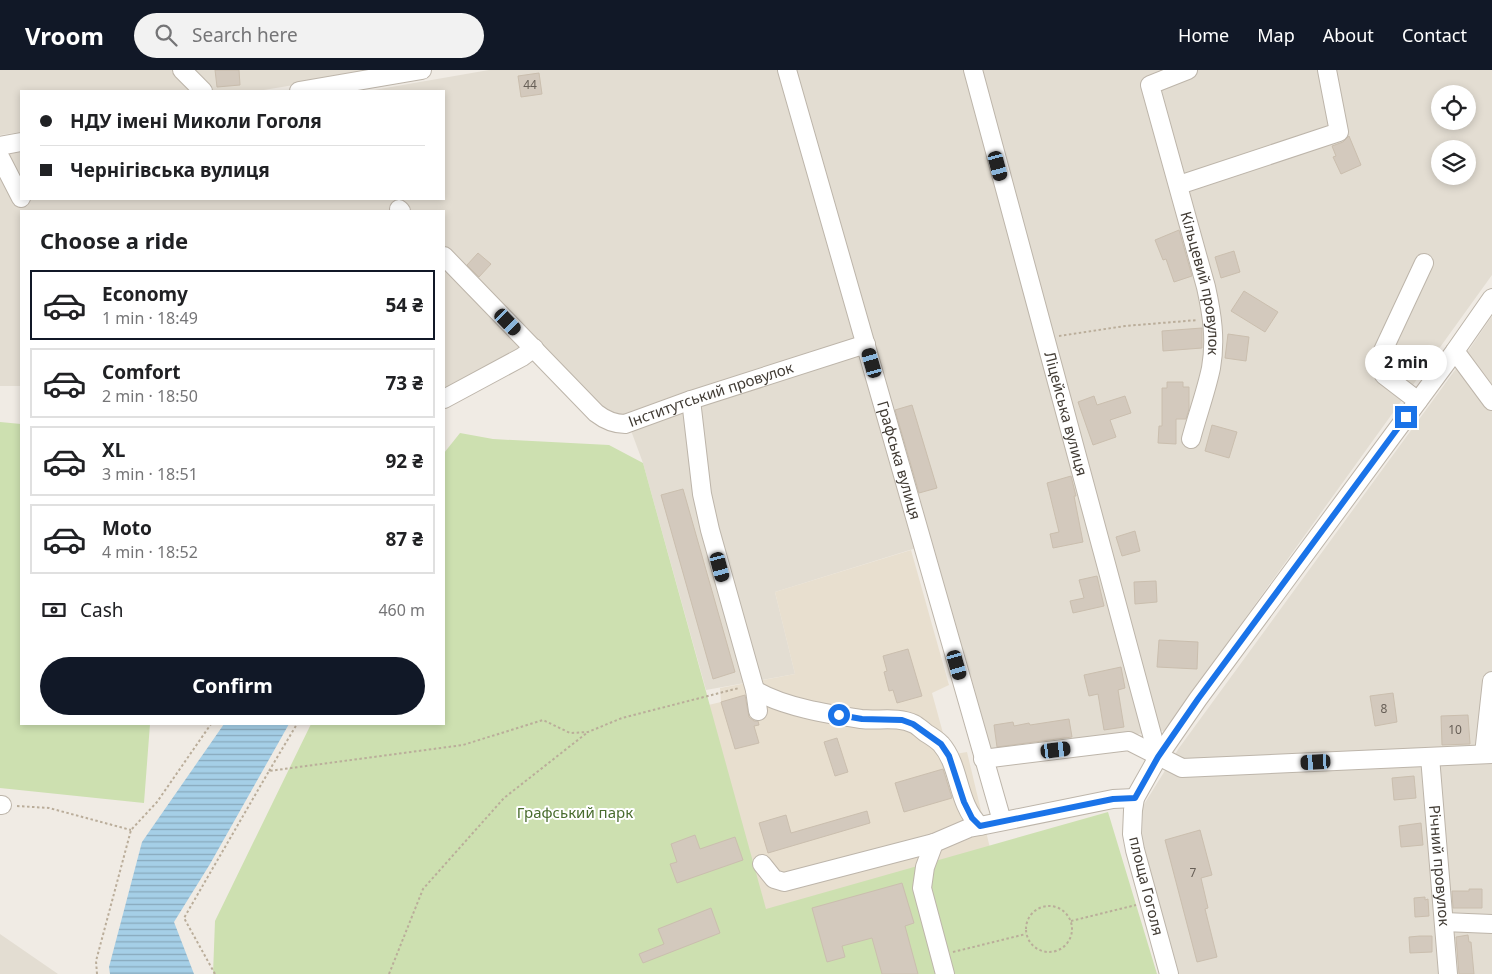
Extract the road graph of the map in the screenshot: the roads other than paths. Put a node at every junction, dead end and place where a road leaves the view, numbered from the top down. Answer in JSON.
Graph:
{"nodes":[{"id":1,"x":182,"y":70,"type":"edge"},
{"id":2,"x":422,"y":70,"type":"edge"},
{"id":3,"x":787,"y":70,"type":"edge"},
{"id":4,"x":973,"y":70,"type":"edge"},
{"id":5,"x":1188,"y":70,"type":"edge"},
{"id":6,"x":1327,"y":70,"type":"edge"},
{"id":7,"x":202,"y":90,"type":"edge"},
{"id":8,"x":305,"y":90,"type":"edge"},
{"id":9,"x":20,"y":142,"type":"edge"},
{"id":10,"x":0,"y":146,"type":"edge"},
{"id":11,"x":0,"y":157,"type":"edge"},
{"id":12,"x":1179,"y":186,"type":"junction"},
{"id":13,"x":20,"y":197,"type":"edge"},
{"id":14,"x":445,"y":257,"type":"edge"},
{"id":15,"x":1424,"y":263,"type":"dead end"},
{"id":16,"x":1492,"y":298,"type":"edge"},
{"id":17,"x":866,"y":344,"type":"junction"},
{"id":18,"x":534,"y":348,"type":"junction"},
{"id":19,"x":1455,"y":351,"type":"junction"},
{"id":20,"x":445,"y":398,"type":"edge"},
{"id":21,"x":690,"y":400,"type":"junction"},
{"id":22,"x":1418,"y":401,"type":"junction"},
{"id":23,"x":1492,"y":401,"type":"edge"},
{"id":24,"x":1191,"y":439,"type":"dead end"},
{"id":25,"x":1492,"y":681,"type":"edge"},
{"id":26,"x":754,"y":687,"type":"junction"},
{"id":27,"x":758,"y":711,"type":"dead end"},
{"id":28,"x":1488,"y":754,"type":"edge"},
{"id":29,"x":1158,"y":757,"type":"junction"},
{"id":30,"x":1430,"y":757,"type":"junction"},
{"id":31,"x":983,"y":759,"type":"junction"},
{"id":32,"x":1135,"y":798,"type":"junction"},
{"id":33,"x":1002,"y":821,"type":"junction"},
{"id":34,"x":980,"y":826,"type":"junction"},
{"id":35,"x":934,"y":843,"type":"junction"},
{"id":36,"x":762,"y":864,"type":"dead end"},
{"id":37,"x":1444,"y":922,"type":"junction"},
{"id":38,"x":1492,"y":924,"type":"edge"},
{"id":39,"x":945,"y":974,"type":"edge"},
{"id":40,"x":1169,"y":974,"type":"edge"},
{"id":41,"x":1448,"y":974,"type":"edge"}],
"edges":[{"from":1,"to":7,"type":"street"},
{"from":2,"to":8,"type":"street"},
{"from":3,"to":17,"type":"street","name":"Графська вулиця"},
{"from":4,"to":29,"type":"street","name":"Ліцейська вулиця"},
{"from":5,"to":12,"type":"street","name":"Кільцевий провулок"},
{"from":6,"to":12,"type":"street"},
{"from":9,"to":10,"type":"street"},
{"from":11,"to":13,"type":"street"},
{"from":12,"to":24,"type":"street","name":"Кільцевий провулок"},
{"from":14,"to":18,"type":"street","name":"Інститутський провулок"},
{"from":15,"to":22,"type":"street"},
{"from":16,"to":19,"type":"street"},
{"from":17,"to":21,"type":"street","name":"Інститутський провулок"},
{"from":17,"to":31,"type":"street","name":"Графська вулиця"},
{"from":18,"to":20,"type":"street"},
{"from":18,"to":21,"type":"street","name":"Інститутський провулок"},
{"from":19,"to":22,"type":"street"},
{"from":19,"to":23,"type":"street"},
{"from":21,"to":26,"type":"street"},
{"from":22,"to":29,"type":"street"},
{"from":25,"to":28,"type":"street"},
{"from":26,"to":27,"type":"street"},
{"from":26,"to":34,"type":"street"},
{"from":28,"to":30,"type":"street"},
{"from":29,"to":30,"type":"street"},
{"from":29,"to":31,"type":"street"},
{"from":29,"to":32,"type":"street"},
{"from":30,"to":37,"type":"street","name":"Річний провулок"},
{"from":31,"to":33,"type":"street","name":"Графська вулиця"},
{"from":32,"to":33,"type":"street"},
{"from":32,"to":40,"type":"street","name":"площа Гоголя"},
{"from":33,"to":34,"type":"street"},
{"from":34,"to":35,"type":"street"},
{"from":35,"to":36,"type":"street"},
{"from":35,"to":39,"type":"street"},
{"from":37,"to":38,"type":"street"},
{"from":37,"to":41,"type":"street","name":"Річний провулок"}]}
